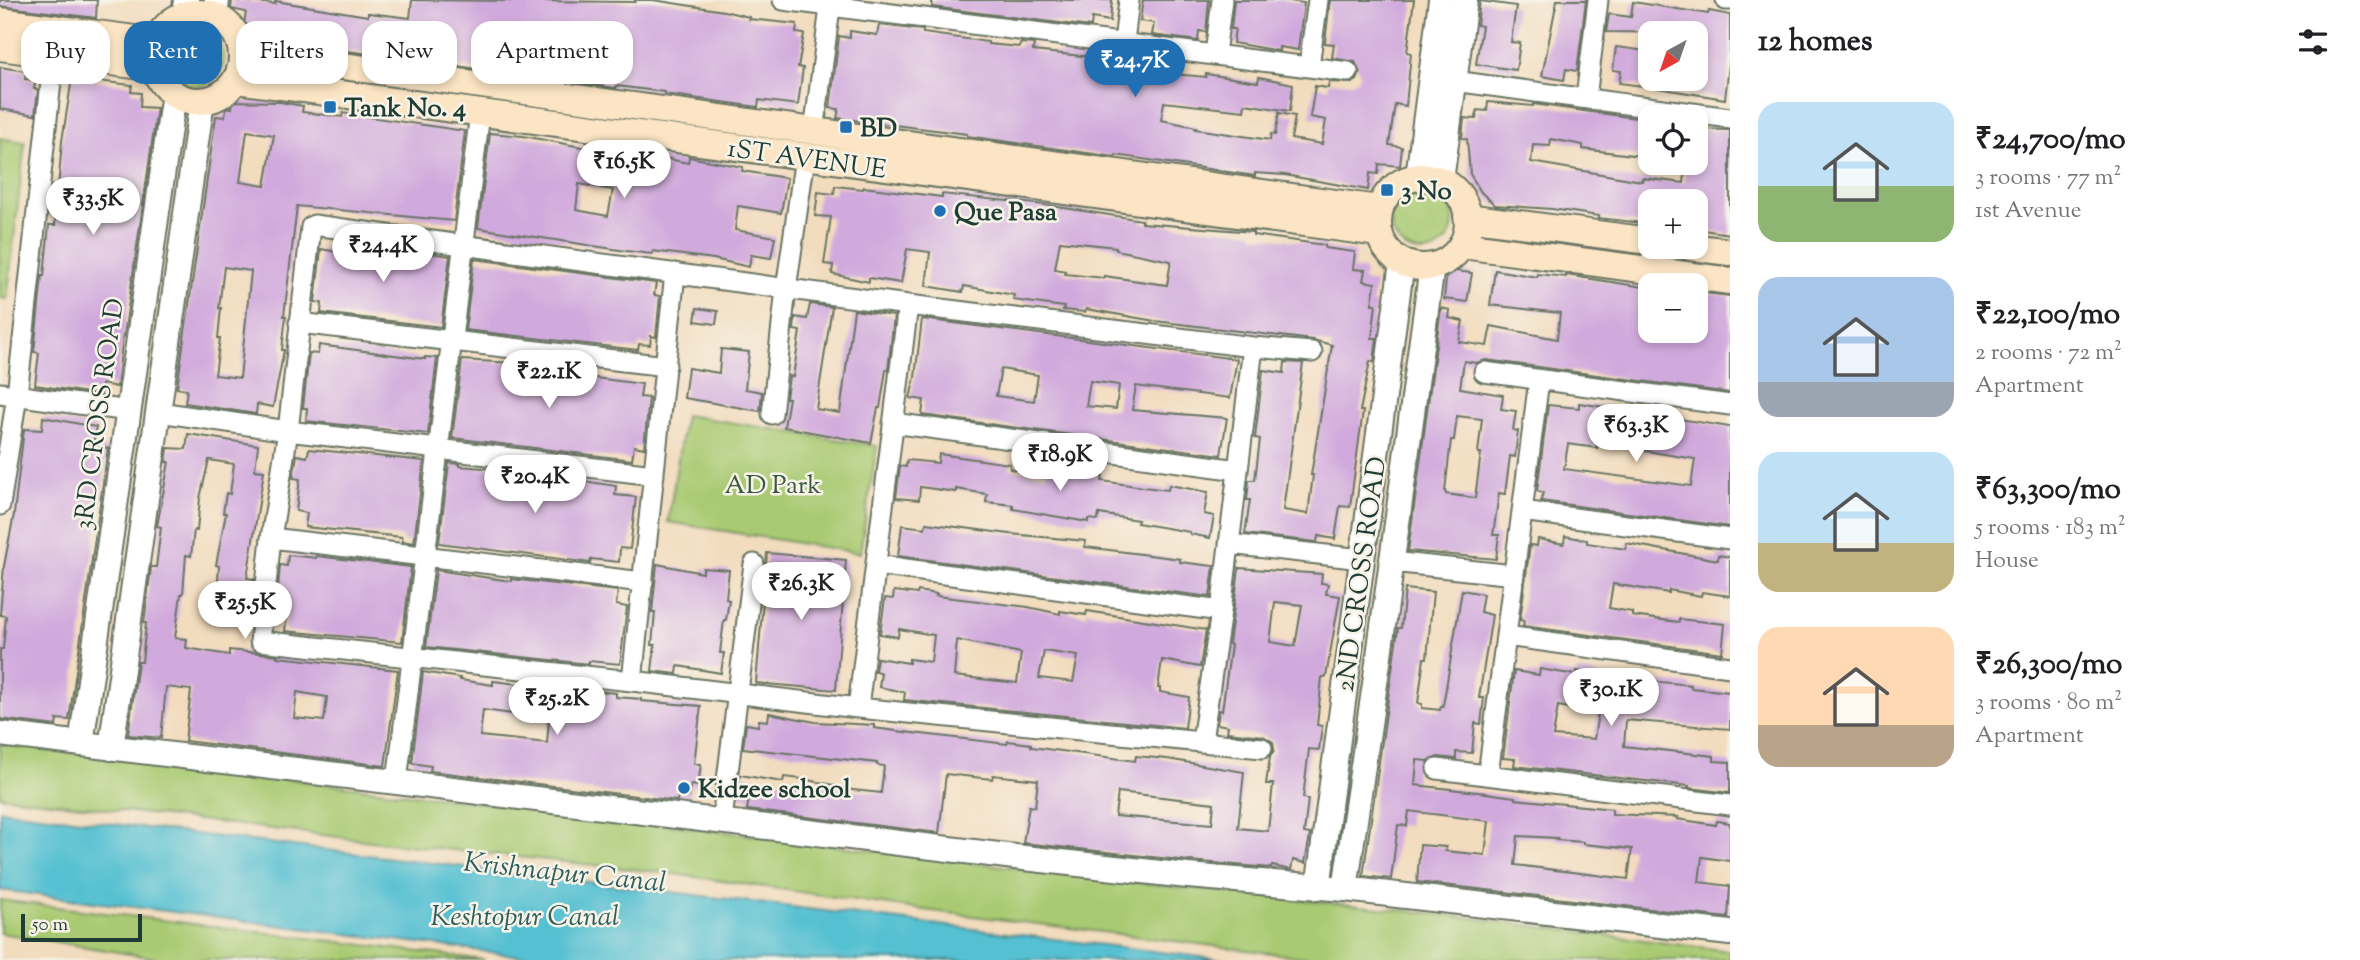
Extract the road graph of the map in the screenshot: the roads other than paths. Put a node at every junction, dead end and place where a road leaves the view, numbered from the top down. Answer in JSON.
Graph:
{"nodes":[{"id":1,"x":783,"y":0,"type":"edge"},
{"id":2,"x":1129,"y":0,"type":"edge"},
{"id":3,"x":1222,"y":0,"type":"edge"},
{"id":4,"x":1318,"y":0,"type":"edge"},
{"id":5,"x":1441,"y":0,"type":"edge"},
{"id":6,"x":1465,"y":0,"type":"edge"},
{"id":7,"x":1598,"y":0,"type":"edge"},
{"id":8,"x":830,"y":3,"type":"edge"},
{"id":9,"x":185,"y":8,"type":"edge"},
{"id":10,"x":216,"y":8,"type":"edge"},
{"id":11,"x":0,"y":21,"type":"edge"},
{"id":12,"x":172,"y":21,"type":"edge"},
{"id":13,"x":1449,"y":28,"type":"junction"},
{"id":14,"x":236,"y":37,"type":"edge"},
{"id":15,"x":124,"y":38,"type":"edge"},
{"id":16,"x":1124,"y":42,"type":"junction"},
{"id":17,"x":0,"y":47,"type":"edge"},
{"id":18,"x":21,"y":50,"type":"edge"},
{"id":19,"x":1215,"y":54,"type":"junction"},
{"id":20,"x":1309,"y":66,"type":"junction"},
{"id":21,"x":348,"y":67,"type":"edge"},
{"id":22,"x":1348,"y":72,"type":"dead end"},
{"id":23,"x":236,"y":80,"type":"edge"},
{"id":24,"x":1454,"y":81,"type":"junction"},
{"id":25,"x":50,"y":84,"type":"edge"},
{"id":26,"x":165,"y":84,"type":"edge"},
{"id":27,"x":266,"y":84,"type":"edge"},
{"id":28,"x":174,"y":93,"type":"junction"},
{"id":29,"x":1586,"y":99,"type":"junction"},
{"id":30,"x":202,"y":100,"type":"junction"},
{"id":31,"x":480,"y":113,"type":"junction"},
{"id":32,"x":1730,"y":118,"type":"edge"},
{"id":33,"x":814,"y":132,"type":"junction"},
{"id":34,"x":805,"y":158,"type":"junction"},
{"id":35,"x":1430,"y":179,"type":"junction"},
{"id":36,"x":1467,"y":217,"type":"junction"},
{"id":37,"x":1379,"y":221,"type":"junction"},
{"id":38,"x":1638,"y":239,"type":"edge"},
{"id":39,"x":1462,"y":244,"type":"junction"},
{"id":40,"x":465,"y":245,"type":"junction"},
{"id":41,"x":1708,"y":249,"type":"edge"},
{"id":42,"x":1730,"y":252,"type":"edge"},
{"id":43,"x":1402,"y":262,"type":"junction"},
{"id":44,"x":1432,"y":266,"type":"junction"},
{"id":45,"x":675,"y":273,"type":"junction"},
{"id":46,"x":1675,"y":273,"type":"edge"},
{"id":47,"x":1708,"y":278,"type":"edge"},
{"id":48,"x":1730,"y":281,"type":"edge"},
{"id":49,"x":786,"y":289,"type":"junction"},
{"id":50,"x":908,"y":305,"type":"junction"},
{"id":51,"x":141,"y":315,"type":"junction"},
{"id":52,"x":170,"y":319,"type":"junction"},
{"id":53,"x":299,"y":323,"type":"junction"},
{"id":54,"x":453,"y":341,"type":"junction"},
{"id":55,"x":1253,"y":347,"type":"junction"},
{"id":56,"x":1312,"y":352,"type":"dead end"},
{"id":57,"x":666,"y":366,"type":"junction"},
{"id":58,"x":1484,"y":373,"type":"dead end"},
{"id":59,"x":1539,"y":380,"type":"junction"},
{"id":60,"x":8,"y":394,"type":"edge"},
{"id":61,"x":1730,"y":405,"type":"edge"},
{"id":62,"x":129,"y":411,"type":"junction"},
{"id":63,"x":159,"y":411,"type":"junction"},
{"id":64,"x":772,"y":414,"type":"dead end"},
{"id":65,"x":893,"y":423,"type":"junction"},
{"id":66,"x":288,"y":431,"type":"junction"},
{"id":67,"x":439,"y":449,"type":"junction"},
{"id":68,"x":1238,"y":470,"type":"junction"},
{"id":69,"x":654,"y":475,"type":"junction"},
{"id":70,"x":1372,"y":485,"type":"junction"},
{"id":71,"x":1402,"y":490,"type":"junction"},
{"id":72,"x":117,"y":494,"type":"junction"},
{"id":73,"x":147,"y":498,"type":"junction"},
{"id":74,"x":0,"y":505,"type":"edge"},
{"id":75,"x":1522,"y":511,"type":"junction"},
{"id":76,"x":271,"y":538,"type":"junction"},
{"id":77,"x":1730,"y":539,"type":"edge"},
{"id":78,"x":1229,"y":544,"type":"junction"},
{"id":79,"x":425,"y":556,"type":"junction"},
{"id":80,"x":1362,"y":559,"type":"junction"},
{"id":81,"x":1392,"y":562,"type":"junction"},
{"id":82,"x":754,"y":564,"type":"dead end"},
{"id":83,"x":876,"y":565,"type":"junction"},
{"id":84,"x":1514,"y":575,"type":"junction"},
{"id":85,"x":643,"y":582,"type":"junction"},
{"id":86,"x":1221,"y":611,"type":"junction"},
{"id":87,"x":1506,"y":636,"type":"junction"},
{"id":88,"x":412,"y":657,"type":"junction"},
{"id":89,"x":1349,"y":658,"type":"junction"},
{"id":90,"x":1378,"y":663,"type":"junction"},
{"id":91,"x":1730,"y":667,"type":"edge"},
{"id":92,"x":632,"y":681,"type":"junction"},
{"id":93,"x":739,"y":694,"type":"junction"},
{"id":94,"x":858,"y":708,"type":"junction"},
{"id":95,"x":0,"y":734,"type":"edge"},
{"id":96,"x":1202,"y":741,"type":"junction"},
{"id":97,"x":81,"y":744,"type":"junction"},
{"id":98,"x":111,"y":747,"type":"junction"},
{"id":99,"x":1262,"y":748,"type":"dead end"},
{"id":100,"x":1437,"y":769,"type":"dead end"},
{"id":101,"x":1488,"y":775,"type":"junction"},
{"id":102,"x":397,"y":781,"type":"junction"},
{"id":103,"x":1730,"y":805,"type":"edge"},
{"id":104,"x":722,"y":820,"type":"junction"},
{"id":105,"x":1318,"y":888,"type":"junction"},
{"id":106,"x":1345,"y":889,"type":"junction"},
{"id":107,"x":1730,"y":933,"type":"edge"}],
"edges":[{"from":1,"to":8,"type":"street"},
{"from":2,"to":16,"type":"street"},
{"from":3,"to":19,"type":"street"},
{"from":4,"to":20,"type":"street"},
{"from":5,"to":13,"type":"street"},
{"from":6,"to":13,"type":"street"},
{"from":7,"to":29,"type":"street"},
{"from":8,"to":16,"type":"street"},
{"from":8,"to":33,"type":"street"},
{"from":9,"to":10,"type":"main road"},
{"from":9,"to":12,"type":"main road"},
{"from":10,"to":14,"type":"main road"},
{"from":11,"to":15,"type":"main road"},
{"from":13,"to":24,"type":"street"},
{"from":13,"to":35,"type":"street"},
{"from":16,"to":19,"type":"street"},
{"from":17,"to":18,"type":"main road"},
{"from":19,"to":20,"type":"street"},
{"from":20,"to":22,"type":"street"},
{"from":21,"to":33,"type":"main road"},
{"from":23,"to":30,"type":"main road"},
{"from":24,"to":29,"type":"street"},
{"from":24,"to":35,"type":"street"},
{"from":25,"to":60,"type":"street"},
{"from":26,"to":28,"type":"main road"},
{"from":27,"to":31,"type":"main road","name":"1ST AVENUE"},
{"from":28,"to":30,"type":"main road"},
{"from":28,"to":51,"type":"street","name":"3RD CROSS ROAD"},
{"from":29,"to":32,"type":"street"},
{"from":30,"to":52,"type":"street"},
{"from":31,"to":34,"type":"main road","name":"1ST AVENUE"},
{"from":31,"to":40,"type":"street"},
{"from":33,"to":37,"type":"main road"},
{"from":34,"to":37,"type":"main road","name":"1ST AVENUE"},
{"from":34,"to":49,"type":"street"},
{"from":35,"to":36,"type":"main road"},
{"from":35,"to":37,"type":"main road"},
{"from":36,"to":38,"type":"main road"},
{"from":36,"to":39,"type":"main road"},
{"from":37,"to":43,"type":"main road"},
{"from":39,"to":44,"type":"main road"},
{"from":39,"to":46,"type":"main road"},
{"from":40,"to":45,"type":"street"},
{"from":40,"to":53,"type":"street"},
{"from":40,"to":54,"type":"street"},
{"from":41,"to":42,"type":"main road"},
{"from":43,"to":44,"type":"main road"},
{"from":43,"to":70,"type":"street"},
{"from":44,"to":71,"type":"street","name":"2ND CROSS ROAD"},
{"from":45,"to":49,"type":"street"},
{"from":45,"to":57,"type":"street"},
{"from":47,"to":48,"type":"main road"},
{"from":49,"to":50,"type":"street"},
{"from":49,"to":64,"type":"street"},
{"from":50,"to":55,"type":"street"},
{"from":50,"to":65,"type":"street"},
{"from":51,"to":52,"type":"street"},
{"from":51,"to":62,"type":"street","name":"3RD CROSS ROAD"},
{"from":52,"to":63,"type":"street"},
{"from":53,"to":54,"type":"street"},
{"from":53,"to":66,"type":"street"},
{"from":54,"to":57,"type":"street"},
{"from":54,"to":67,"type":"street"},
{"from":55,"to":56,"type":"street"},
{"from":55,"to":68,"type":"street"},
{"from":57,"to":69,"type":"street"},
{"from":58,"to":59,"type":"street"},
{"from":59,"to":61,"type":"street"},
{"from":59,"to":75,"type":"street"},
{"from":60,"to":62,"type":"street"},
{"from":60,"to":74,"type":"street"},
{"from":62,"to":72,"type":"street","name":"3RD CROSS ROAD"},
{"from":63,"to":66,"type":"street"},
{"from":63,"to":73,"type":"street"},
{"from":65,"to":68,"type":"street"},
{"from":65,"to":83,"type":"street"},
{"from":66,"to":67,"type":"street"},
{"from":66,"to":76,"type":"street"},
{"from":67,"to":69,"type":"street"},
{"from":67,"to":79,"type":"street"},
{"from":68,"to":78,"type":"street"},
{"from":69,"to":85,"type":"street"},
{"from":70,"to":71,"type":"street"},
{"from":70,"to":80,"type":"street"},
{"from":71,"to":81,"type":"street","name":"2ND CROSS ROAD"},
{"from":72,"to":73,"type":"street"},
{"from":72,"to":97,"type":"street","name":"3RD CROSS ROAD"},
{"from":73,"to":98,"type":"street"},
{"from":75,"to":77,"type":"street"},
{"from":75,"to":84,"type":"street"},
{"from":76,"to":79,"type":"street"},
{"from":76,"to":88,"type":"street"},
{"from":78,"to":80,"type":"street"},
{"from":78,"to":86,"type":"street"},
{"from":79,"to":85,"type":"street"},
{"from":79,"to":88,"type":"street"},
{"from":80,"to":89,"type":"street"},
{"from":81,"to":84,"type":"street"},
{"from":81,"to":90,"type":"street","name":"2ND CROSS ROAD"},
{"from":82,"to":93,"type":"street"},
{"from":83,"to":86,"type":"street"},
{"from":83,"to":94,"type":"street"},
{"from":84,"to":87,"type":"street"},
{"from":85,"to":92,"type":"street"},
{"from":86,"to":96,"type":"street"},
{"from":87,"to":91,"type":"street"},
{"from":87,"to":101,"type":"street"},
{"from":88,"to":92,"type":"street"},
{"from":88,"to":102,"type":"street"},
{"from":89,"to":90,"type":"street"},
{"from":89,"to":105,"type":"street"},
{"from":90,"to":106,"type":"street","name":"2ND CROSS ROAD"},
{"from":92,"to":93,"type":"street"},
{"from":93,"to":94,"type":"street"},
{"from":93,"to":104,"type":"street"},
{"from":94,"to":96,"type":"street"},
{"from":95,"to":97,"type":"street"},
{"from":96,"to":99,"type":"street"},
{"from":97,"to":98,"type":"street"},
{"from":98,"to":102,"type":"street"},
{"from":100,"to":101,"type":"street"},
{"from":101,"to":103,"type":"street"},
{"from":102,"to":104,"type":"street"},
{"from":104,"to":105,"type":"street"},
{"from":105,"to":106,"type":"street"},
{"from":106,"to":107,"type":"street"}]}
